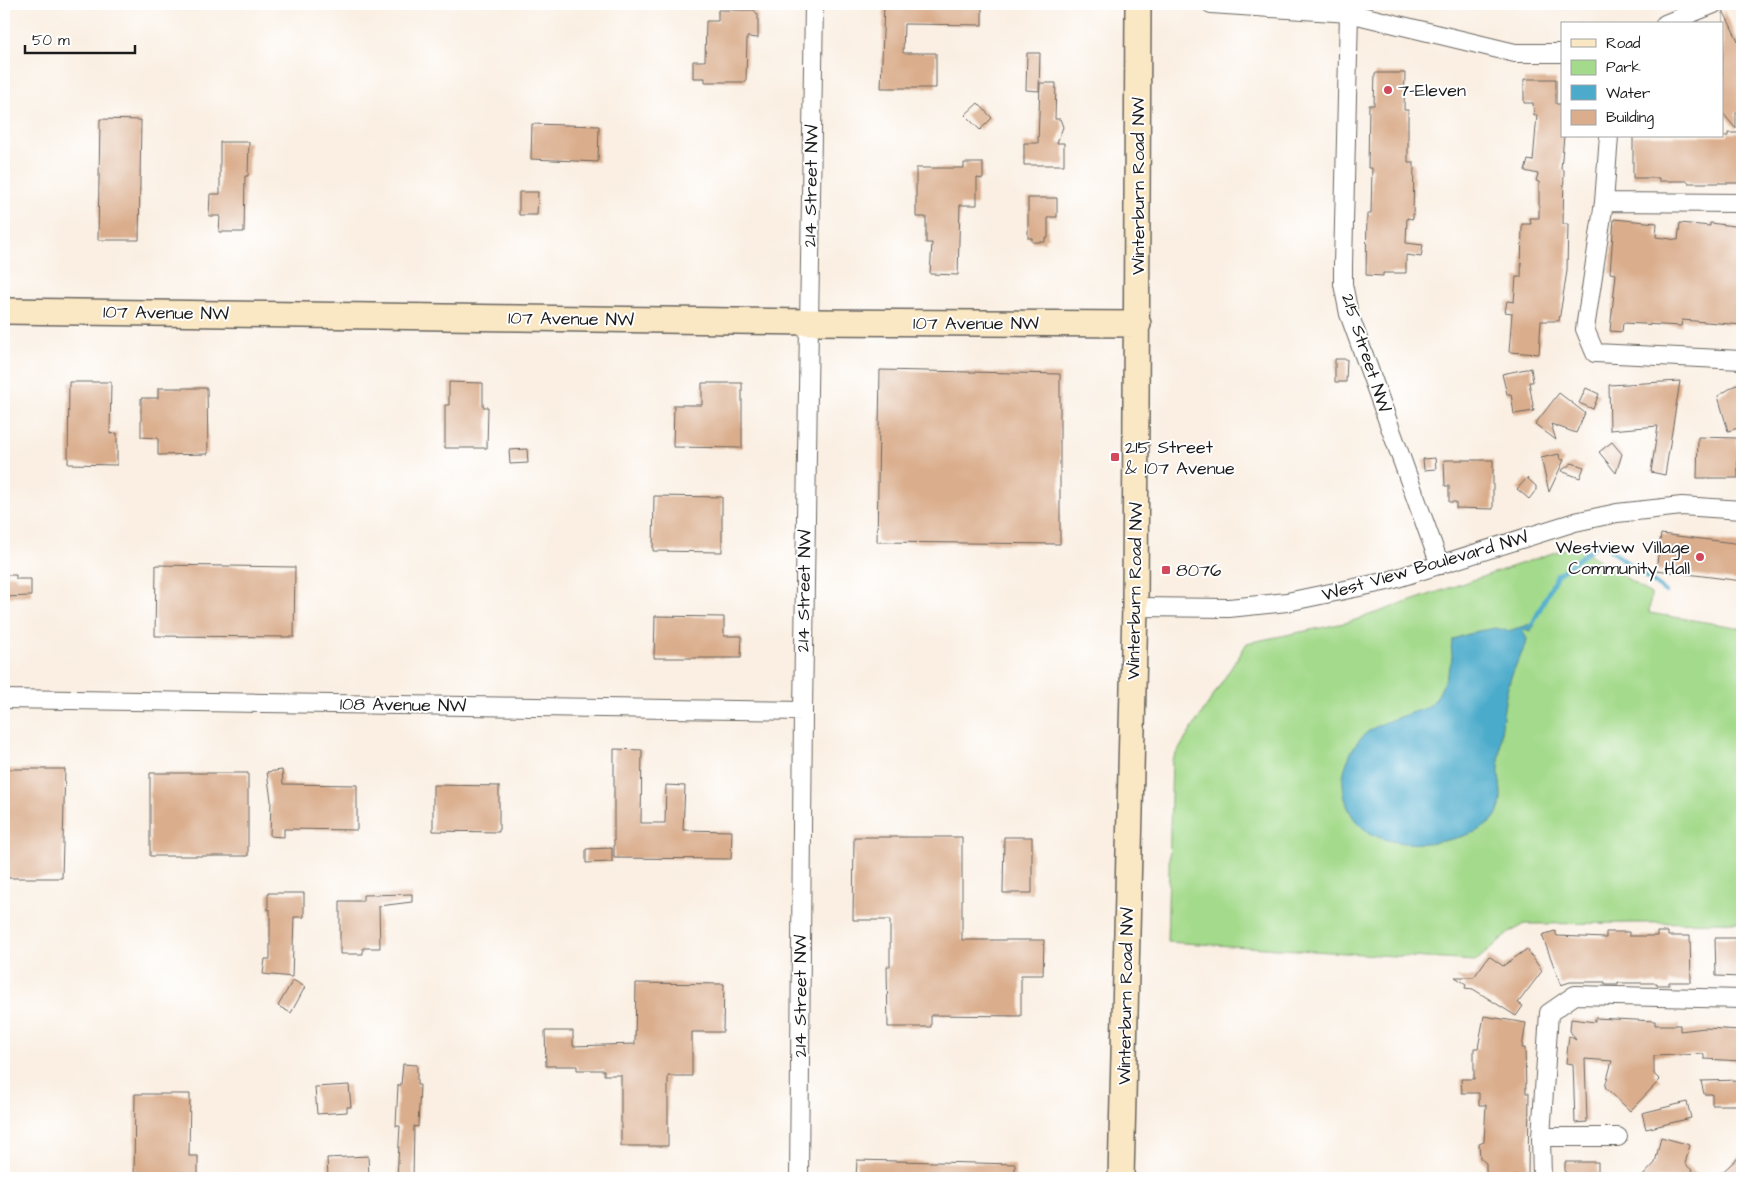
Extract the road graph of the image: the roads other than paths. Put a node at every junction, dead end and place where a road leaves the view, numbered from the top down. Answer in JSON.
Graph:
{"nodes":[{"id":1,"x":814,"y":4,"type":"edge"},
{"id":2,"x":1138,"y":4,"type":"edge"},
{"id":3,"x":1211,"y":4,"type":"edge"},
{"id":4,"x":1714,"y":4,"type":"edge"},
{"id":5,"x":1349,"y":13,"type":"junction"},
{"id":6,"x":1670,"y":22,"type":"edge"},
{"id":7,"x":1561,"y":53,"type":"edge"},
{"id":8,"x":1609,"y":138,"type":"edge"},
{"id":9,"x":1604,"y":202,"type":"junction"},
{"id":10,"x":1742,"y":203,"type":"edge"},
{"id":11,"x":4,"y":311,"type":"edge"},
{"id":12,"x":808,"y":322,"type":"junction"},
{"id":13,"x":1138,"y":324,"type":"junction"},
{"id":14,"x":1742,"y":360,"type":"edge"},
{"id":15,"x":1742,"y":510,"type":"edge"},
{"id":16,"x":1440,"y":565,"type":"junction"},
{"id":17,"x":1135,"y":607,"type":"junction"},
{"id":18,"x":4,"y":699,"type":"edge"},
{"id":19,"x":803,"y":711,"type":"junction"},
{"id":20,"x":1742,"y":999,"type":"edge"},
{"id":21,"x":1541,"y":1137,"type":"junction"},
{"id":22,"x":1618,"y":1137,"type":"dead end"},
{"id":23,"x":799,"y":1178,"type":"edge"},
{"id":24,"x":1122,"y":1178,"type":"edge"},
{"id":25,"x":1542,"y":1178,"type":"edge"}],
"edges":[{"from":1,"to":12,"type":"street","name":"214 Street NW"},
{"from":2,"to":13,"type":"main road","name":"Winterburn Road NW"},
{"from":3,"to":5,"type":"street"},
{"from":4,"to":6,"type":"street"},
{"from":5,"to":7,"type":"street"},
{"from":5,"to":16,"type":"street","name":"215 Street NW"},
{"from":8,"to":9,"type":"street"},
{"from":9,"to":10,"type":"street"},
{"from":9,"to":14,"type":"street"},
{"from":11,"to":12,"type":"main road","name":"107 Avenue NW"},
{"from":12,"to":13,"type":"main road","name":"107 Avenue NW"},
{"from":12,"to":19,"type":"street","name":"214 Street NW"},
{"from":13,"to":17,"type":"main road","name":"Winterburn Road NW"},
{"from":15,"to":16,"type":"street","name":"West View Boulevard NW"},
{"from":16,"to":17,"type":"street","name":"West View Boulevard NW"},
{"from":17,"to":24,"type":"main road","name":"Winterburn Road NW"},
{"from":18,"to":19,"type":"street","name":"108 Avenue NW"},
{"from":19,"to":23,"type":"street","name":"214 Street NW"},
{"from":20,"to":21,"type":"street"},
{"from":21,"to":22,"type":"street"},
{"from":21,"to":25,"type":"street"}]}
